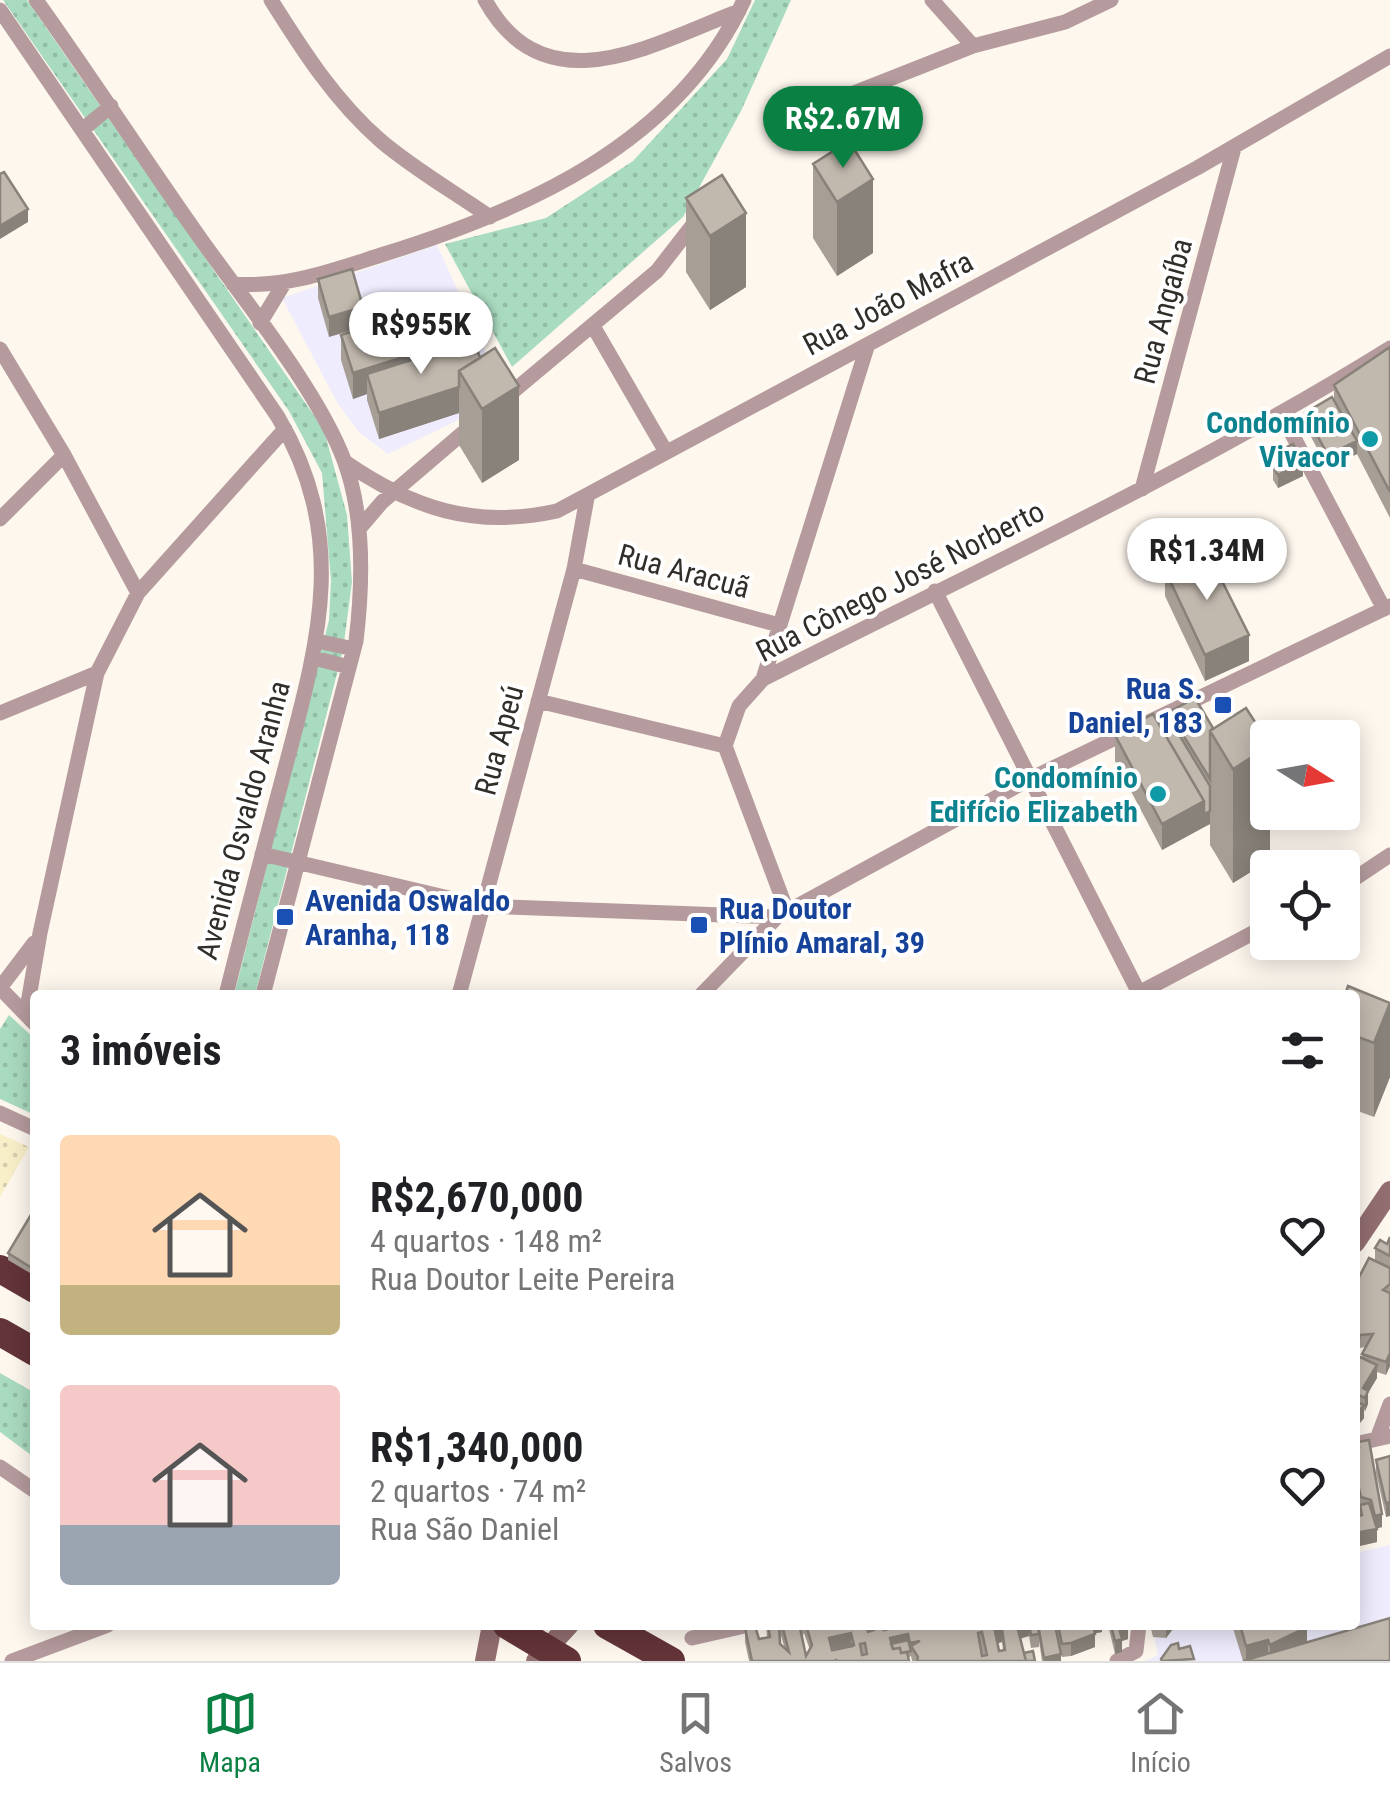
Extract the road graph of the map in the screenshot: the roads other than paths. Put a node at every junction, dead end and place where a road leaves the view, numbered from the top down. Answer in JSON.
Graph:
{"nodes":[{"id":1,"x":36,"y":0,"type":"edge"},
{"id":2,"x":271,"y":0,"type":"edge"},
{"id":3,"x":485,"y":0,"type":"edge"},
{"id":4,"x":932,"y":0,"type":"edge"},
{"id":5,"x":1111,"y":0,"type":"edge"},
{"id":6,"x":741,"y":6,"type":"edge"},
{"id":7,"x":0,"y":10,"type":"edge"},
{"id":8,"x":676,"y":35,"type":"junction"},
{"id":9,"x":973,"y":46,"type":"junction"},
{"id":10,"x":714,"y":52,"type":"junction"},
{"id":11,"x":1390,"y":56,"type":"edge"},
{"id":12,"x":111,"y":106,"type":"junction"},
{"id":13,"x":788,"y":119,"type":"dead end"},
{"id":14,"x":82,"y":130,"type":"junction"},
{"id":15,"x":1234,"y":148,"type":"junction"},
{"id":16,"x":703,"y":210,"type":"edge"},
{"id":17,"x":490,"y":217,"type":"junction"},
{"id":18,"x":199,"y":236,"type":"junction"},
{"id":19,"x":170,"y":256,"type":"junction"},
{"id":20,"x":233,"y":284,"type":"junction"},
{"id":21,"x":283,"y":285,"type":"junction"},
{"id":22,"x":260,"y":323,"type":"junction"},
{"id":23,"x":593,"y":326,"type":"junction"},
{"id":24,"x":866,"y":347,"type":"junction"},
{"id":25,"x":1390,"y":348,"type":"edge"},
{"id":26,"x":0,"y":349,"type":"edge"},
{"id":27,"x":1282,"y":415,"type":"junction"},
{"id":28,"x":285,"y":429,"type":"junction"},
{"id":29,"x":666,"y":452,"type":"junction"},
{"id":30,"x":64,"y":455,"type":"junction"},
{"id":31,"x":345,"y":462,"type":"junction"},
{"id":32,"x":1142,"y":489,"type":"junction"},
{"id":33,"x":393,"y":493,"type":"junction"},
{"id":34,"x":587,"y":498,"type":"junction"},
{"id":35,"x":0,"y":519,"type":"edge"},
{"id":36,"x":358,"y":530,"type":"junction"},
{"id":37,"x":574,"y":569,"type":"junction"},
{"id":38,"x":935,"y":591,"type":"junction"},
{"id":39,"x":138,"y":593,"type":"junction"},
{"id":40,"x":1387,"y":608,"type":"edge"},
{"id":41,"x":779,"y":625,"type":"junction"},
{"id":42,"x":318,"y":641,"type":"junction"},
{"id":43,"x":354,"y":649,"type":"junction"},
{"id":44,"x":314,"y":658,"type":"junction"},
{"id":45,"x":349,"y":668,"type":"junction"},
{"id":46,"x":98,"y":672,"type":"junction"},
{"id":47,"x":763,"y":680,"type":"junction"},
{"id":48,"x":538,"y":702,"type":"junction"},
{"id":49,"x":0,"y":713,"type":"edge"},
{"id":50,"x":725,"y":746,"type":"junction"},
{"id":51,"x":1028,"y":780,"type":"junction"},
{"id":52,"x":262,"y":854,"type":"junction"},
{"id":53,"x":1390,"y":855,"type":"edge"},
{"id":54,"x":298,"y":862,"type":"junction"},
{"id":55,"x":1360,"y":875,"type":"edge"},
{"id":56,"x":483,"y":906,"type":"junction"},
{"id":57,"x":782,"y":914,"type":"junction"},
{"id":58,"x":40,"y":933,"type":"junction"},
{"id":59,"x":1250,"y":935,"type":"edge"},
{"id":60,"x":0,"y":988,"type":"edge"},
{"id":61,"x":34,"y":990,"type":"edge"},
{"id":62,"x":227,"y":990,"type":"edge"},
{"id":63,"x":264,"y":990,"type":"edge"},
{"id":64,"x":459,"y":990,"type":"edge"},
{"id":65,"x":706,"y":990,"type":"edge"},
{"id":66,"x":1136,"y":990,"type":"edge"},
{"id":67,"x":1146,"y":990,"type":"edge"},
{"id":68,"x":30,"y":1019,"type":"edge"},
{"id":69,"x":0,"y":1112,"type":"edge"},
{"id":70,"x":30,"y":1127,"type":"edge"},
{"id":71,"x":1390,"y":1191,"type":"edge"},
{"id":72,"x":1360,"y":1236,"type":"edge"},
{"id":73,"x":0,"y":1269,"type":"edge"},
{"id":74,"x":30,"y":1286,"type":"edge"},
{"id":75,"x":0,"y":1332,"type":"edge"},
{"id":76,"x":30,"y":1349,"type":"edge"},
{"id":77,"x":1390,"y":1404,"type":"edge"},
{"id":78,"x":1383,"y":1437,"type":"edge"},
{"id":79,"x":0,"y":1467,"type":"edge"},
{"id":80,"x":30,"y":1488,"type":"edge"},
{"id":81,"x":95,"y":1630,"type":"edge"},
{"id":82,"x":491,"y":1630,"type":"edge"},
{"id":83,"x":514,"y":1630,"type":"edge"},
{"id":84,"x":567,"y":1630,"type":"edge"},
{"id":85,"x":615,"y":1630,"type":"edge"},
{"id":86,"x":727,"y":1630,"type":"edge"},
{"id":87,"x":1139,"y":1630,"type":"edge"},
{"id":88,"x":692,"y":1638,"type":"dead end"},
{"id":89,"x":550,"y":1657,"type":"edge"},
{"id":90,"x":12,"y":1661,"type":"edge"},
{"id":91,"x":486,"y":1661,"type":"edge"},
{"id":92,"x":671,"y":1661,"type":"edge"},
{"id":93,"x":1117,"y":1661,"type":"edge"}],
"edges":[{"from":1,"to":12,"type":"street"},
{"from":2,"to":17,"type":"street"},
{"from":3,"to":8,"type":"street"},
{"from":4,"to":9,"type":"street"},
{"from":5,"to":9,"type":"street"},
{"from":6,"to":8,"type":"street"},
{"from":6,"to":10,"type":"street"},
{"from":7,"to":14,"type":"street","name":"Avenida Osvaldo Aranha"},
{"from":8,"to":10,"type":"street"},
{"from":9,"to":13,"type":"street"},
{"from":10,"to":17,"type":"street"},
{"from":11,"to":15,"type":"street","name":"Rua João Mafra"},
{"from":12,"to":14,"type":"street"},
{"from":12,"to":18,"type":"street"},
{"from":14,"to":19,"type":"street","name":"Avenida Osvaldo Aranha"},
{"from":15,"to":24,"type":"street","name":"Rua João Mafra"},
{"from":15,"to":32,"type":"street","name":"Rua Angaíba"},
{"from":16,"to":23,"type":"street"},
{"from":17,"to":21,"type":"street"},
{"from":18,"to":19,"type":"street"},
{"from":18,"to":20,"type":"street"},
{"from":19,"to":28,"type":"street","name":"Avenida Osvaldo Aranha"},
{"from":20,"to":21,"type":"street"},
{"from":20,"to":22,"type":"street"},
{"from":21,"to":22,"type":"street"},
{"from":22,"to":31,"type":"street"},
{"from":23,"to":29,"type":"street"},
{"from":23,"to":33,"type":"street"},
{"from":24,"to":29,"type":"street","name":"Rua João Mafra"},
{"from":24,"to":41,"type":"street"},
{"from":25,"to":27,"type":"street","name":"Rua Cônego José Norberto"},
{"from":26,"to":30,"type":"street"},
{"from":27,"to":32,"type":"street","name":"Rua Cônego José Norberto"},
{"from":27,"to":40,"type":"street"},
{"from":28,"to":39,"type":"street"},
{"from":28,"to":42,"type":"street","name":"Avenida Osvaldo Aranha"},
{"from":29,"to":34,"type":"street","name":"Rua João Mafra"},
{"from":30,"to":35,"type":"street"},
{"from":30,"to":39,"type":"street"},
{"from":31,"to":33,"type":"street","name":"Rua João Mafra"},
{"from":31,"to":36,"type":"street","name":"Avenida Osvaldo Aranha"},
{"from":32,"to":38,"type":"street","name":"Rua Cônego José Norberto"},
{"from":33,"to":34,"type":"street","name":"Rua João Mafra"},
{"from":33,"to":36,"type":"street"},
{"from":34,"to":37,"type":"street","name":"Rua Apeú"},
{"from":36,"to":43,"type":"street","name":"Avenida Osvaldo Aranha"},
{"from":37,"to":41,"type":"street","name":"Rua Aracuã"},
{"from":37,"to":48,"type":"street","name":"Rua Apeú"},
{"from":38,"to":47,"type":"street","name":"Rua Cônego José Norberto"},
{"from":38,"to":51,"type":"street"},
{"from":39,"to":46,"type":"street"},
{"from":40,"to":51,"type":"street"},
{"from":41,"to":47,"type":"street"},
{"from":42,"to":43,"type":"street"},
{"from":42,"to":44,"type":"street","name":"Avenida Osvaldo Aranha"},
{"from":43,"to":45,"type":"street","name":"Avenida Osvaldo Aranha"},
{"from":44,"to":45,"type":"street","name":"Avenida Osvaldo Aranha"},
{"from":44,"to":52,"type":"street","name":"Avenida Osvaldo Aranha"},
{"from":45,"to":54,"type":"street","name":"Avenida Osvaldo Aranha"},
{"from":46,"to":49,"type":"street"},
{"from":46,"to":58,"type":"street"},
{"from":47,"to":50,"type":"street","name":"Rua Cônego José Norberto"},
{"from":48,"to":50,"type":"street"},
{"from":48,"to":56,"type":"street","name":"Rua Apeú"},
{"from":50,"to":57,"type":"street"},
{"from":51,"to":57,"type":"street"},
{"from":51,"to":66,"type":"street"},
{"from":52,"to":54,"type":"street"},
{"from":52,"to":62,"type":"street","name":"Avenida Osvaldo Aranha"},
{"from":53,"to":55,"type":"street"},
{"from":54,"to":56,"type":"street"},
{"from":54,"to":63,"type":"street","name":"Avenida Osvaldo Aranha"},
{"from":56,"to":57,"type":"street"},
{"from":56,"to":64,"type":"street","name":"Rua Apeú"},
{"from":57,"to":65,"type":"street"},
{"from":58,"to":60,"type":"street"},
{"from":58,"to":61,"type":"street"},
{"from":59,"to":67,"type":"street"},
{"from":60,"to":68,"type":"street"},
{"from":69,"to":70,"type":"street"},
{"from":71,"to":72,"type":"main road"},
{"from":73,"to":74,"type":"highway"},
{"from":75,"to":76,"type":"highway"},
{"from":77,"to":78,"type":"street"},
{"from":79,"to":80,"type":"street"},
{"from":81,"to":90,"type":"street"},
{"from":82,"to":91,"type":"main road"},
{"from":83,"to":89,"type":"highway"},
{"from":84,"to":89,"type":"main road"},
{"from":85,"to":92,"type":"highway"},
{"from":86,"to":88,"type":"street"},
{"from":87,"to":93,"type":"street"}]}
